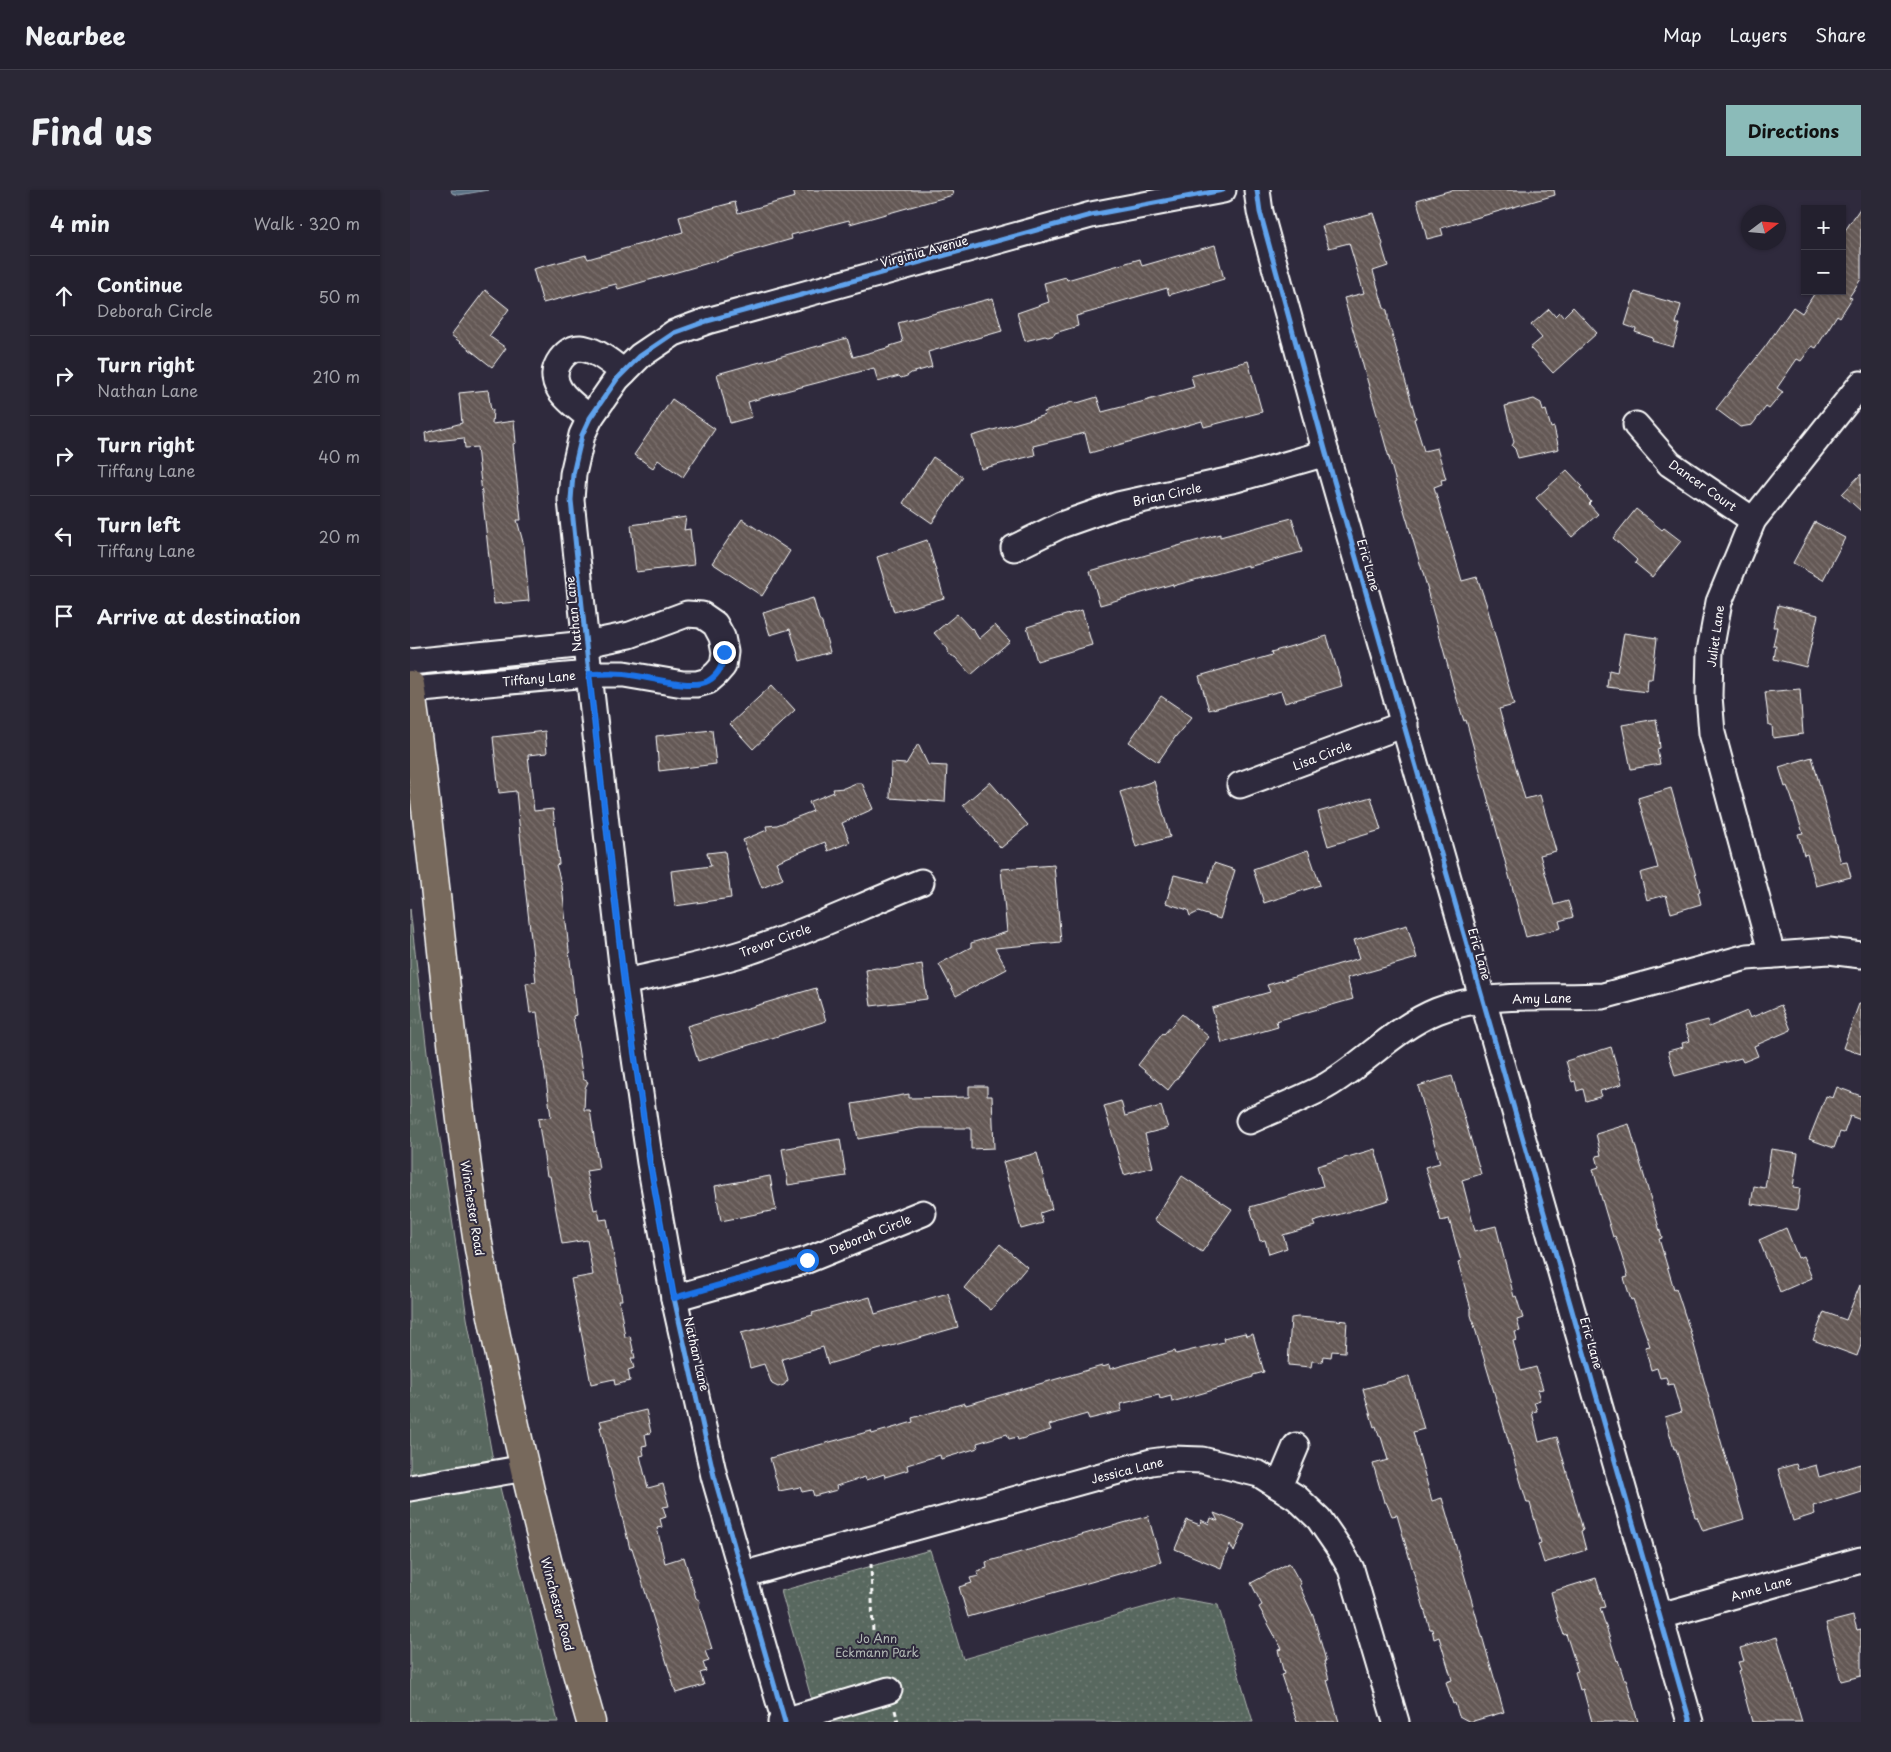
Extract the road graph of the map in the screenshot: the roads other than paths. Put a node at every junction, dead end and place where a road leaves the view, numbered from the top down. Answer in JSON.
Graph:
{"nodes":[{"id":1,"x":1223,"y":190,"type":"edge"},
{"id":2,"x":1257,"y":190,"type":"edge"},
{"id":3,"x":632,"y":364,"type":"junction"},
{"id":4,"x":1861,"y":384,"type":"edge"},
{"id":5,"x":590,"y":418,"type":"junction"},
{"id":6,"x":1636,"y":425,"type":"dead end"},
{"id":7,"x":1326,"y":453,"type":"junction"},
{"id":8,"x":1752,"y":520,"type":"junction"},
{"id":9,"x":1014,"y":548,"type":"dead end"},
{"id":10,"x":586,"y":644,"type":"junction"},
{"id":11,"x":410,"y":662,"type":"edge"},
{"id":12,"x":589,"y":674,"type":"junction"},
{"id":13,"x":410,"y":688,"type":"edge"},
{"id":14,"x":1405,"y":724,"type":"junction"},
{"id":15,"x":1240,"y":785,"type":"dead end"},
{"id":16,"x":921,"y":882,"type":"dead end"},
{"id":17,"x":1772,"y":955,"type":"junction"},
{"id":18,"x":1861,"y":955,"type":"edge"},
{"id":19,"x":624,"y":982,"type":"junction"},
{"id":20,"x":1484,"y":1001,"type":"junction"},
{"id":21,"x":1250,"y":1121,"type":"dead end"},
{"id":22,"x":922,"y":1213,"type":"dead end"},
{"id":23,"x":674,"y":1298,"type":"junction"},
{"id":24,"x":1296,"y":1446,"type":"dead end"},
{"id":25,"x":525,"y":1468,"type":"junction"},
{"id":26,"x":1280,"y":1486,"type":"junction"},
{"id":27,"x":410,"y":1488,"type":"edge"},
{"id":28,"x":1861,"y":1560,"type":"edge"},
{"id":29,"x":742,"y":1575,"type":"junction"},
{"id":30,"x":1660,"y":1616,"type":"junction"},
{"id":31,"x":889,"y":1690,"type":"dead end"},
{"id":32,"x":590,"y":1722,"type":"edge"},
{"id":33,"x":783,"y":1722,"type":"edge"},
{"id":34,"x":1396,"y":1722,"type":"edge"},
{"id":35,"x":1690,"y":1722,"type":"edge"}],
"edges":[{"from":1,"to":3,"type":"street","name":"Virginia Avenue"},
{"from":2,"to":7,"type":"street","name":"Eric Lane"},
{"from":3,"to":5,"type":"street","name":"Virginia Avenue"},
{"from":3,"to":5,"type":"street"},
{"from":4,"to":8,"type":"street","name":"Juliet Lane"},
{"from":5,"to":10,"type":"street","name":"Nathan Lane"},
{"from":6,"to":8,"type":"street","name":"Dancer Court"},
{"from":7,"to":9,"type":"street","name":"Brian Circle"},
{"from":7,"to":14,"type":"street","name":"Eric Lane"},
{"from":8,"to":17,"type":"street","name":"Juliet Lane"},
{"from":10,"to":11,"type":"street","name":"Tiffany Lane"},
{"from":10,"to":12,"type":"street","name":"Nathan Lane"},
{"from":10,"to":12,"type":"street","name":"Tiffany Lane"},
{"from":12,"to":13,"type":"street","name":"Tiffany Lane"},
{"from":12,"to":19,"type":"street","name":"Nathan Lane"},
{"from":13,"to":25,"type":"main road","name":"Winchester Road"},
{"from":14,"to":15,"type":"street","name":"Lisa Circle"},
{"from":14,"to":20,"type":"street","name":"Eric Lane"},
{"from":16,"to":19,"type":"street","name":"Trevor Circle"},
{"from":17,"to":18,"type":"street","name":"Amy Lane"},
{"from":17,"to":20,"type":"street","name":"Amy Lane"},
{"from":19,"to":23,"type":"street","name":"Nathan Lane"},
{"from":20,"to":21,"type":"street","name":"Amy Lane"},
{"from":20,"to":30,"type":"street","name":"Eric Lane"},
{"from":22,"to":23,"type":"street","name":"Deborah Circle"},
{"from":23,"to":29,"type":"street","name":"Nathan Lane"},
{"from":24,"to":26,"type":"street"},
{"from":25,"to":27,"type":"street"},
{"from":25,"to":32,"type":"main road","name":"Winchester Road"},
{"from":26,"to":29,"type":"street","name":"Jessica Lane"},
{"from":26,"to":34,"type":"street","name":"Jessica Lane"},
{"from":28,"to":30,"type":"street","name":"Anne Lane"},
{"from":29,"to":33,"type":"street","name":"Nathan Lane"},
{"from":30,"to":35,"type":"street","name":"Eric Lane"},
{"from":31,"to":33,"type":"street"}]}
